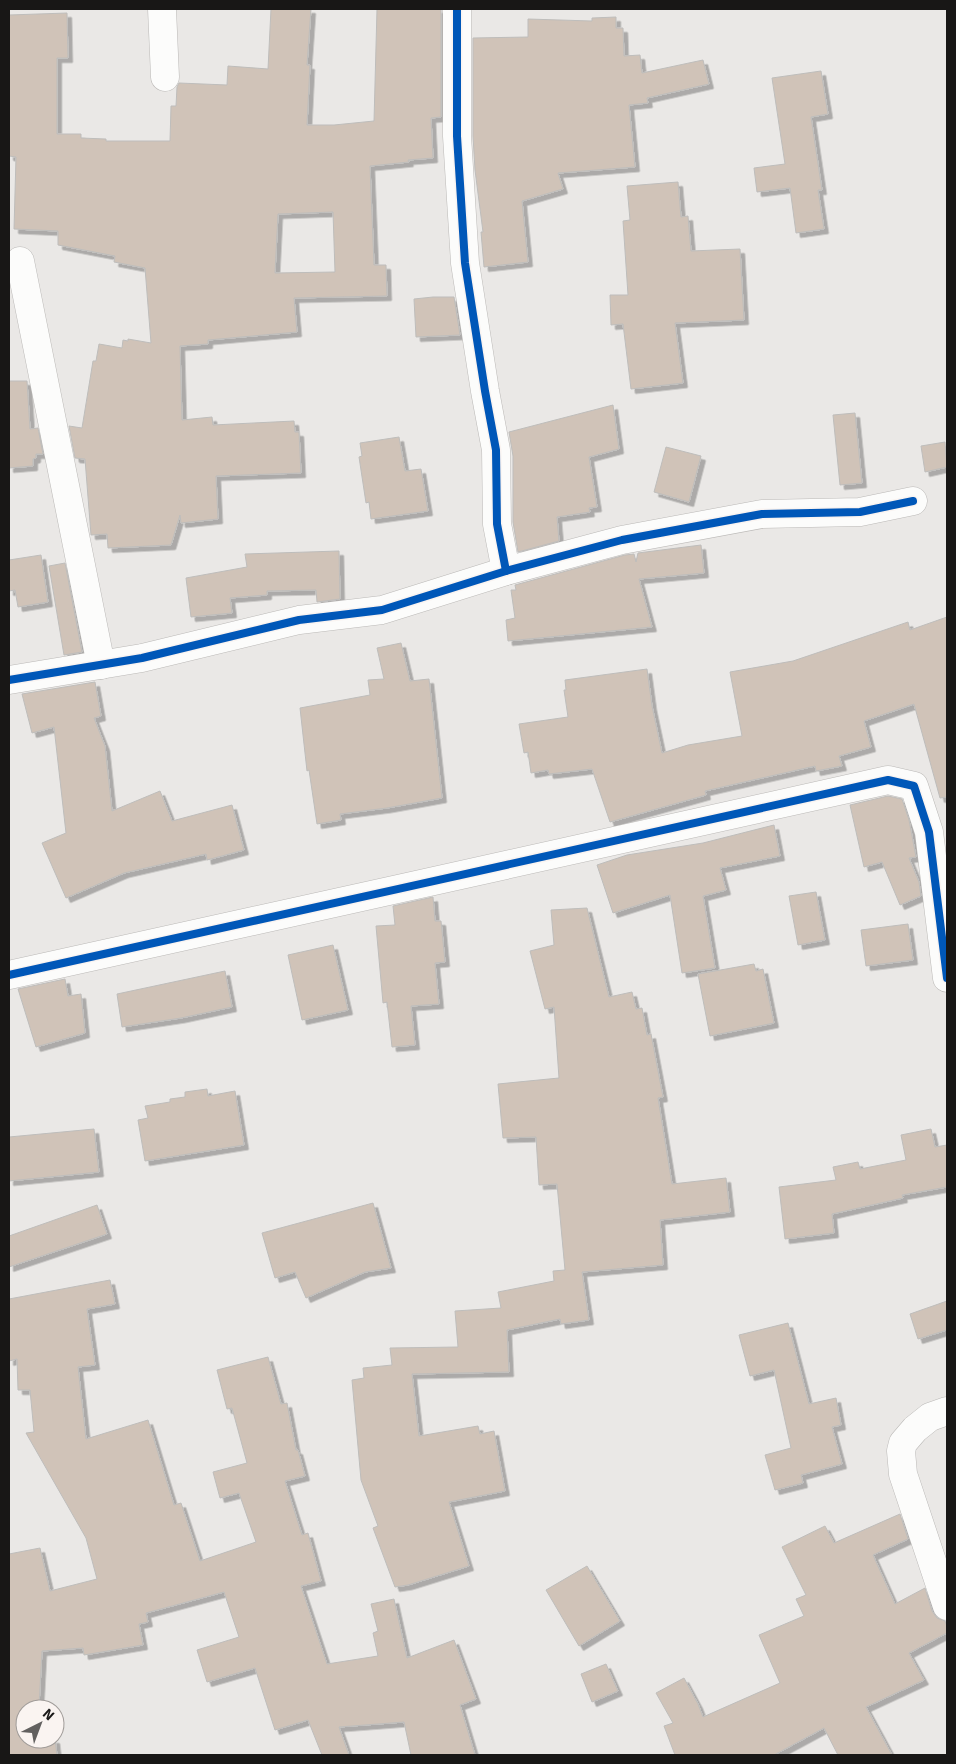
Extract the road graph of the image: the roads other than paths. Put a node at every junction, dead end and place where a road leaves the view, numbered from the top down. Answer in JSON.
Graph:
{"nodes":[{"id":1,"x":162,"y":9,"type":"edge"},
{"id":2,"x":457,"y":9,"type":"edge"},
{"id":3,"x":165,"y":77,"type":"dead end"},
{"id":4,"x":20,"y":261,"type":"dead end"},
{"id":5,"x":912,"y":501,"type":"dead end"},
{"id":6,"x":506,"y":571,"type":"junction"},
{"id":7,"x":101,"y":665,"type":"junction"},
{"id":8,"x":9,"y":680,"type":"edge"},
{"id":9,"x":9,"y":975,"type":"edge"},
{"id":10,"x":947,"y":978,"type":"edge"},
{"id":11,"x":947,"y":1410,"type":"edge"},
{"id":12,"x":947,"y":1606,"type":"edge"}],
"edges":[{"from":1,"to":3,"type":"street"},
{"from":2,"to":6,"type":"street"},
{"from":4,"to":7,"type":"street"},
{"from":5,"to":6,"type":"street"},
{"from":6,"to":7,"type":"street"},
{"from":7,"to":8,"type":"street"},
{"from":9,"to":10,"type":"street"},
{"from":11,"to":12,"type":"street"}]}
